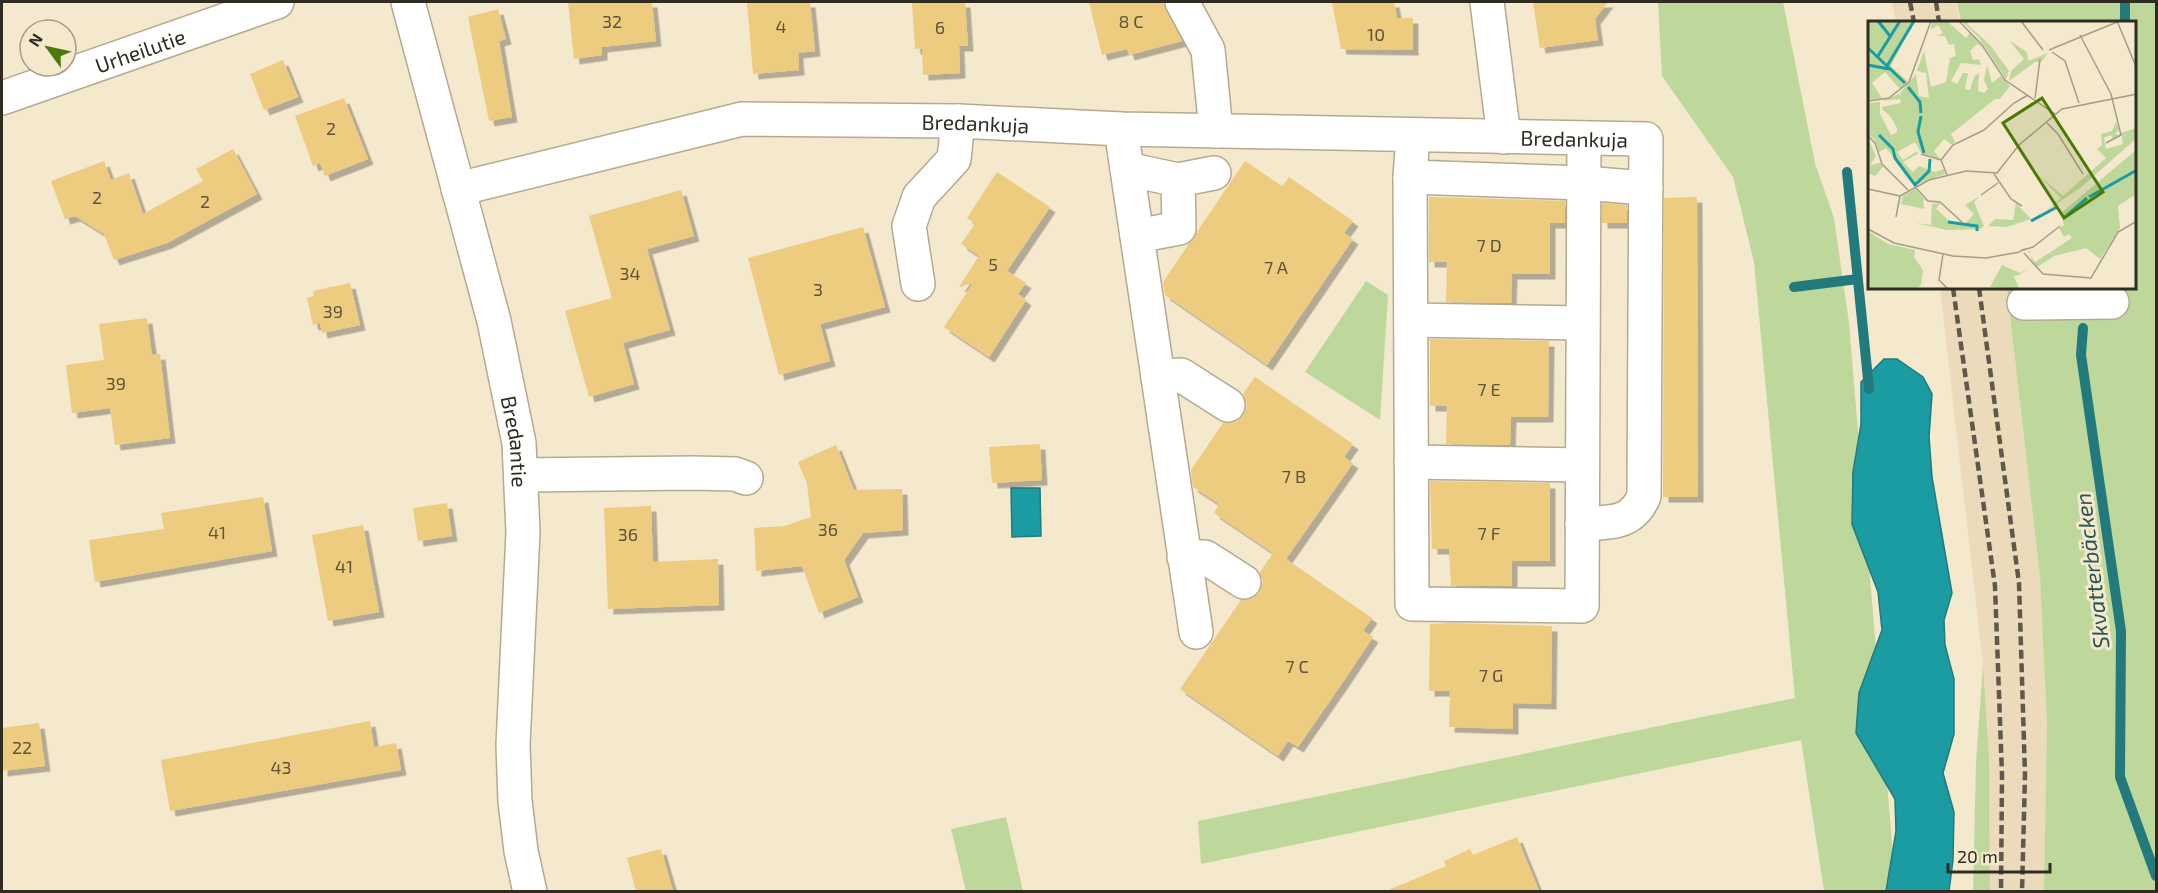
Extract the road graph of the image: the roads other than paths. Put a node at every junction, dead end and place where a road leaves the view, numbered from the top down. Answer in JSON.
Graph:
{"nodes":[{"id":1,"x":277,"y":2,"type":"edge"},
{"id":2,"x":408,"y":2,"type":"edge"},
{"id":3,"x":1182,"y":2,"type":"edge"},
{"id":4,"x":1487,"y":2,"type":"edge"},
{"id":5,"x":2,"y":98,"type":"edge"},
{"id":6,"x":958,"y":122,"type":"junction"},
{"id":7,"x":1121,"y":129,"type":"junction"},
{"id":8,"x":1216,"y":131,"type":"junction"},
{"id":9,"x":1413,"y":135,"type":"junction"},
{"id":10,"x":1503,"y":136,"type":"junction"},
{"id":11,"x":1584,"y":138,"type":"junction"},
{"id":12,"x":1127,"y":168,"type":"junction"},
{"id":13,"x":1214,"y":173,"type":"dead end"},
{"id":14,"x":1410,"y":177,"type":"junction"},
{"id":15,"x":1178,"y":180,"type":"junction"},
{"id":16,"x":1583,"y":183,"type":"junction"},
{"id":17,"x":1646,"y":188,"type":"junction"},
{"id":18,"x":458,"y":189,"type":"junction"},
{"id":19,"x":1137,"y":236,"type":"junction"},
{"id":20,"x":918,"y":284,"type":"dead end"},
{"id":21,"x":2112,"y":302,"type":"dead end"},
{"id":22,"x":2024,"y":303,"type":"dead end"},
{"id":23,"x":1411,"y":320,"type":"junction"},
{"id":24,"x":1582,"y":323,"type":"junction"},
{"id":25,"x":1158,"y":377,"type":"junction"},
{"id":26,"x":1228,"y":405,"type":"dead end"},
{"id":27,"x":1411,"y":462,"type":"junction"},
{"id":28,"x":1582,"y":465,"type":"junction"},
{"id":29,"x":521,"y":474,"type":"junction"},
{"id":30,"x":746,"y":478,"type":"dead end"},
{"id":31,"x":1582,"y":524,"type":"junction"},
{"id":32,"x":1184,"y":557,"type":"junction"},
{"id":33,"x":1244,"y":582,"type":"dead end"},
{"id":34,"x":1196,"y":632,"type":"dead end"},
{"id":35,"x":530,"y":891,"type":"edge"}],
"edges":[{"from":1,"to":5,"type":"street","name":"Urheilutie"},
{"from":2,"to":18,"type":"street","name":"Bredantie"},
{"from":3,"to":8,"type":"street"},
{"from":4,"to":10,"type":"street","name":"Bredankuja"},
{"from":6,"to":7,"type":"street","name":"Bredankuja"},
{"from":6,"to":18,"type":"street","name":"Bredankuja"},
{"from":6,"to":20,"type":"street"},
{"from":7,"to":8,"type":"street","name":"Bredankuja"},
{"from":7,"to":12,"type":"street"},
{"from":8,"to":9,"type":"street","name":"Bredankuja"},
{"from":9,"to":10,"type":"street","name":"Bredankuja"},
{"from":9,"to":14,"type":"street"},
{"from":10,"to":11,"type":"street","name":"Bredankuja"},
{"from":11,"to":16,"type":"street"},
{"from":11,"to":17,"type":"street","name":"Bredankuja"},
{"from":12,"to":15,"type":"street"},
{"from":12,"to":19,"type":"street"},
{"from":13,"to":15,"type":"street"},
{"from":14,"to":16,"type":"street"},
{"from":14,"to":23,"type":"street"},
{"from":15,"to":19,"type":"street"},
{"from":16,"to":17,"type":"street"},
{"from":16,"to":24,"type":"street"},
{"from":17,"to":31,"type":"street"},
{"from":18,"to":29,"type":"street","name":"Bredantie"},
{"from":19,"to":25,"type":"street"},
{"from":21,"to":22,"type":"street"},
{"from":23,"to":24,"type":"street"},
{"from":23,"to":27,"type":"street"},
{"from":24,"to":28,"type":"street"},
{"from":25,"to":26,"type":"street"},
{"from":25,"to":32,"type":"street"},
{"from":27,"to":28,"type":"street"},
{"from":27,"to":31,"type":"street"},
{"from":28,"to":31,"type":"street"},
{"from":29,"to":30,"type":"street"},
{"from":29,"to":35,"type":"street","name":"Bredantie"},
{"from":32,"to":33,"type":"street"},
{"from":32,"to":34,"type":"street"}]}
